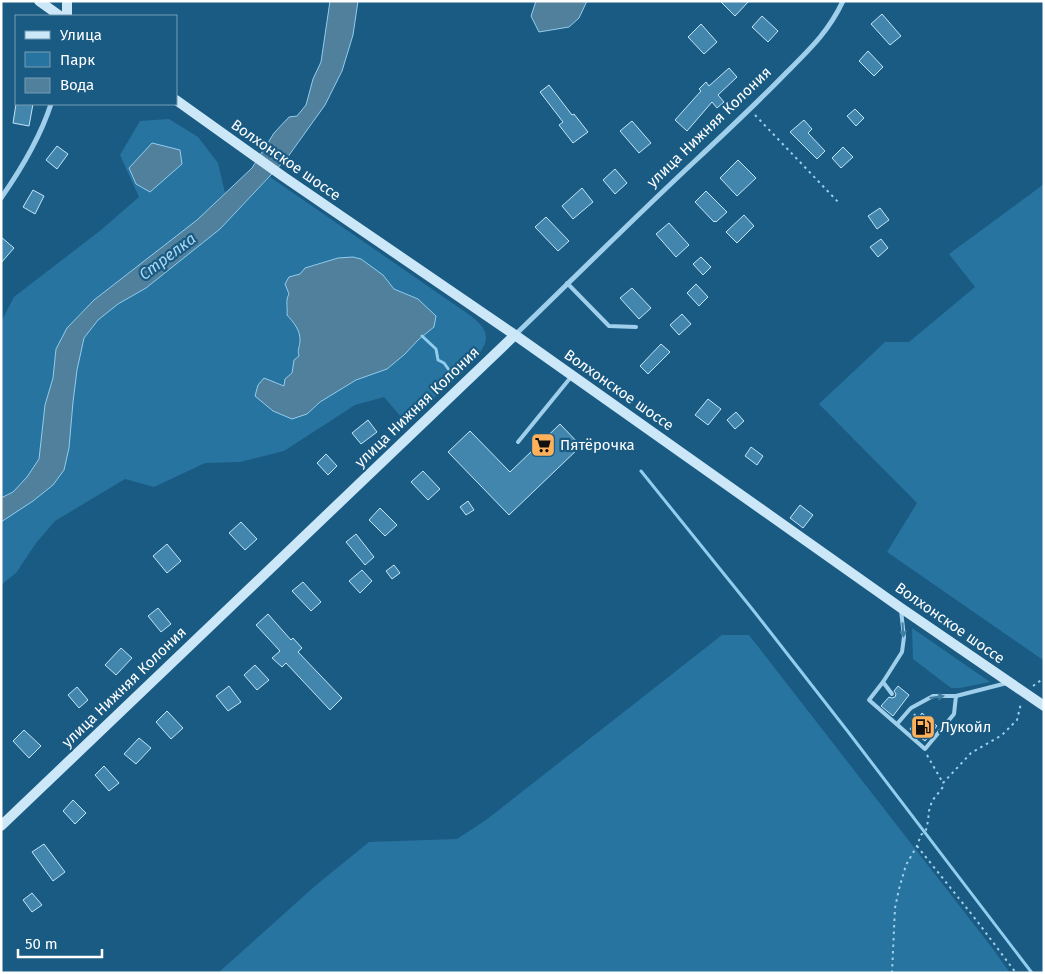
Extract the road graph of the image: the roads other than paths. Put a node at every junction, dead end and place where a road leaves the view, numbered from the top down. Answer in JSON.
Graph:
{"nodes":[{"id":1,"x":39,"y":1,"type":"edge"},
{"id":2,"x":66,"y":1,"type":"edge"},
{"id":3,"x":843,"y":1,"type":"edge"},
{"id":4,"x":59,"y":15,"type":"edge"},
{"id":5,"x":67,"y":15,"type":"edge"},
{"id":6,"x":178,"y":101,"type":"edge"},
{"id":7,"x":51,"y":105,"type":"edge"},
{"id":8,"x":1,"y":198,"type":"edge"},
{"id":9,"x":567,"y":283,"type":"junction"},
{"id":10,"x":636,"y":327,"type":"dead end"},
{"id":11,"x":515,"y":335,"type":"junction"},
{"id":12,"x":572,"y":375,"type":"junction"},
{"id":13,"x":518,"y":442,"type":"dead end"},
{"id":14,"x":901,"y":608,"type":"junction"},
{"id":15,"x":883,"y":682,"type":"junction"},
{"id":16,"x":1009,"y":683,"type":"junction"},
{"id":17,"x":892,"y":694,"type":"dead end"},
{"id":18,"x":956,"y":696,"type":"junction"},
{"id":19,"x":1044,"y":706,"type":"edge"},
{"id":20,"x":897,"y":724,"type":"junction"},
{"id":21,"x":1,"y":826,"type":"edge"}],
"edges":[{"from":1,"to":4,"type":"main road"},
{"from":2,"to":5,"type":"main road"},
{"from":3,"to":9,"type":"street","name":"улица Нижняя Колония"},
{"from":6,"to":11,"type":"main road","name":"Волхонское шоссе"},
{"from":7,"to":8,"type":"street"},
{"from":9,"to":10,"type":"lane"},
{"from":9,"to":11,"type":"street","name":"улица Нижняя Колония"},
{"from":11,"to":12,"type":"main road","name":"Волхонское шоссе"},
{"from":11,"to":21,"type":"main road","name":"улица Нижняя Колония"},
{"from":12,"to":13,"type":"lane"},
{"from":12,"to":14,"type":"main road","name":"Волхонское шоссе"},
{"from":14,"to":15,"type":"lane","one_way":true},
{"from":14,"to":16,"type":"main road","name":"Волхонское шоссе"},
{"from":15,"to":17,"type":"lane"},
{"from":15,"to":20,"type":"lane"},
{"from":16,"to":18,"type":"lane"},
{"from":16,"to":19,"type":"main road","name":"Волхонское шоссе"},
{"from":20,"to":18,"type":"lane","one_way":true},
{"from":18,"to":20,"type":"lane"}]}
